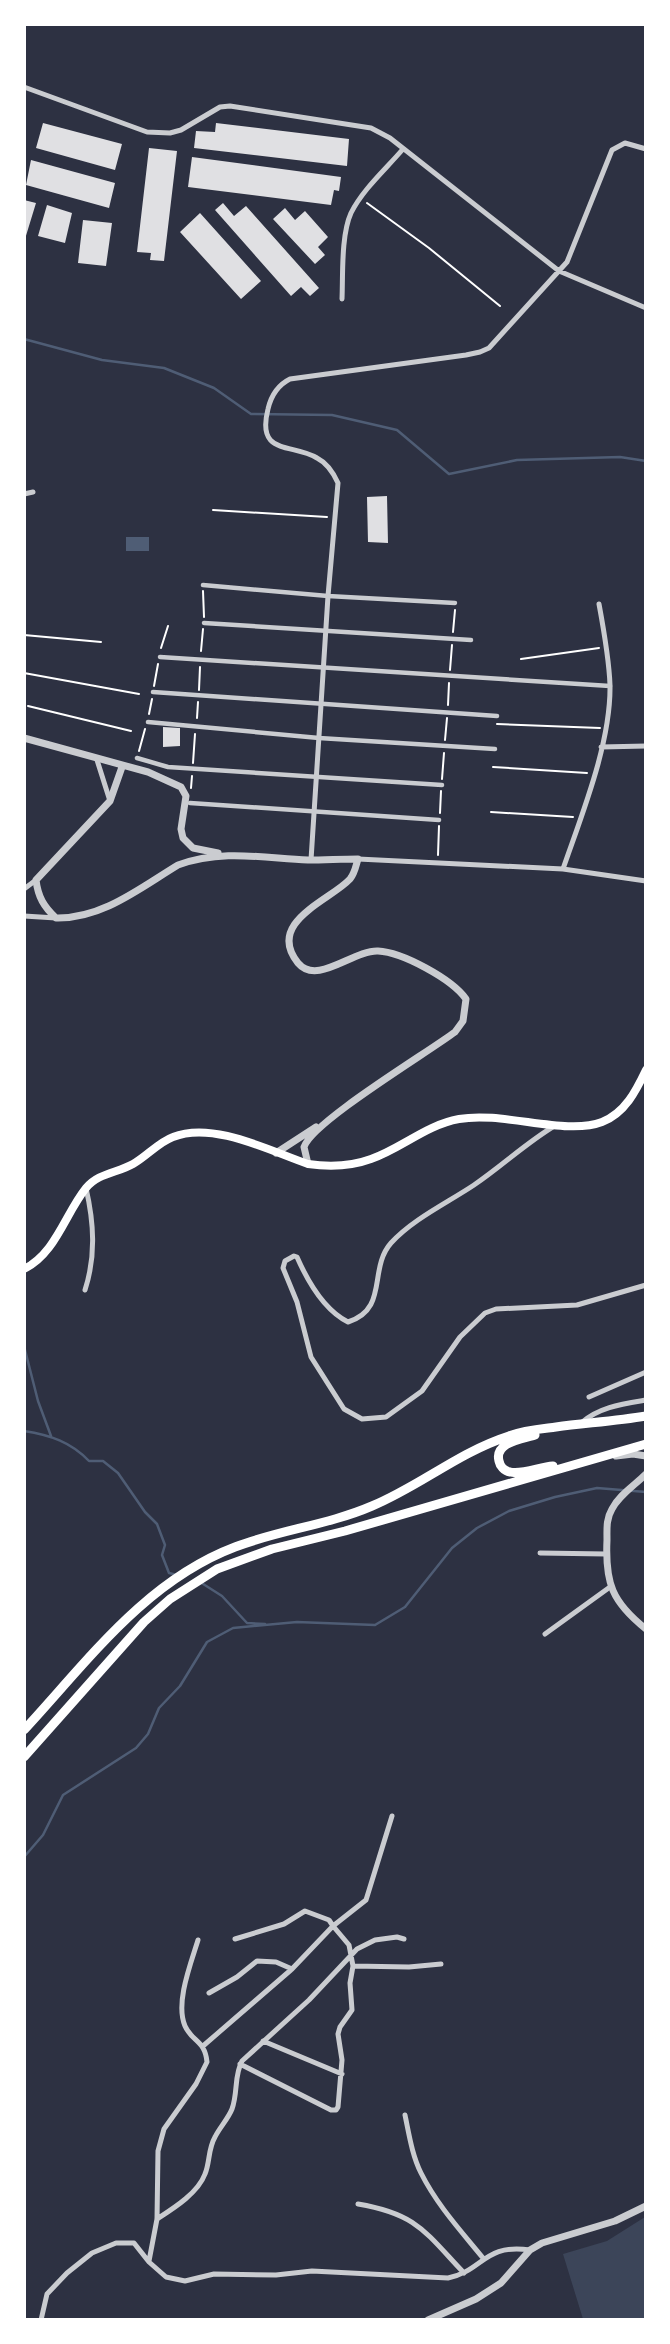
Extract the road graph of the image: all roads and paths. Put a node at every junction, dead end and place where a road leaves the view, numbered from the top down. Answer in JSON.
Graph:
{"nodes":[{"id":1,"x":24,"y":87,"type":"edge"},
{"id":2,"x":403,"y":149,"type":"junction"},
{"id":3,"x":646,"y":149,"type":"edge"},
{"id":4,"x":360,"y":198,"type":"junction"},
{"id":5,"x":559,"y":271,"type":"junction"},
{"id":6,"x":342,"y":299,"type":"dead end"},
{"id":7,"x":500,"y":306,"type":"dead end"},
{"id":8,"x":646,"y":308,"type":"edge"},
{"id":9,"x":33,"y":492,"type":"dead end"},
{"id":10,"x":24,"y":494,"type":"edge"},
{"id":11,"x":213,"y":510,"type":"dead end"},
{"id":12,"x":336,"y":518,"type":"junction"},
{"id":13,"x":203,"y":584,"type":"dead end"},
{"id":14,"x":328,"y":596,"type":"junction"},
{"id":15,"x":455,"y":603,"type":"joint"},
{"id":16,"x":599,"y":604,"type":"dead end"},
{"id":17,"x":204,"y":623,"type":"dead end"},
{"id":18,"x":326,"y":631,"type":"junction"},
{"id":19,"x":24,"y":635,"type":"edge"},
{"id":20,"x":453,"y":639,"type":"junction"},
{"id":21,"x":471,"y":640,"type":"dead end"},
{"id":22,"x":102,"y":642,"type":"dead end"},
{"id":23,"x":607,"y":647,"type":"junction"},
{"id":24,"x":160,"y":657,"type":"dead end"},
{"id":25,"x":521,"y":659,"type":"dead end"},
{"id":26,"x":324,"y":668,"type":"junction"},
{"id":27,"x":24,"y":673,"type":"edge"},
{"id":28,"x":450,"y":676,"type":"junction"},
{"id":29,"x":610,"y":686,"type":"junction"},
{"id":30,"x":153,"y":692,"type":"dead end"},
{"id":31,"x":139,"y":694,"type":"dead end"},
{"id":32,"x":321,"y":704,"type":"junction"},
{"id":33,"x":29,"y":706,"type":"dead end"},
{"id":34,"x":447,"y":713,"type":"junction"},
{"id":35,"x":496,"y":716,"type":"dead end"},
{"id":36,"x":148,"y":722,"type":"dead end"},
{"id":37,"x":496,"y":724,"type":"dead end"},
{"id":38,"x":606,"y":728,"type":"junction"},
{"id":39,"x":131,"y":731,"type":"dead end"},
{"id":40,"x":24,"y":738,"type":"edge"},
{"id":41,"x":319,"y":738,"type":"junction"},
{"id":42,"x":445,"y":746,"type":"junction"},
{"id":43,"x":646,"y":746,"type":"edge"},
{"id":44,"x":601,"y":747,"type":"junction"},
{"id":45,"x":495,"y":749,"type":"dead end"},
{"id":46,"x":136,"y":758,"type":"dead end"},
{"id":47,"x":97,"y":760,"type":"junction"},
{"id":48,"x":122,"y":767,"type":"junction"},
{"id":49,"x":493,"y":767,"type":"dead end"},
{"id":50,"x":594,"y":774,"type":"junction"},
{"id":51,"x":317,"y":775,"type":"junction"},
{"id":52,"x":442,"y":785,"type":"junction"},
{"id":53,"x":110,"y":801,"type":"junction"},
{"id":54,"x":190,"y":803,"type":"dead end"},
{"id":55,"x":314,"y":812,"type":"junction"},
{"id":56,"x":491,"y":812,"type":"dead end"},
{"id":57,"x":581,"y":818,"type":"junction"},
{"id":58,"x":439,"y":820,"type":"junction"},
{"id":59,"x":222,"y":854,"type":"junction"},
{"id":60,"x":358,"y":859,"type":"junction"},
{"id":61,"x":311,"y":860,"type":"junction"},
{"id":62,"x":438,"y":863,"type":"junction"},
{"id":63,"x":563,"y":869,"type":"junction"},
{"id":64,"x":36,"y":880,"type":"junction"},
{"id":65,"x":646,"y":881,"type":"edge"},
{"id":66,"x":24,"y":889,"type":"edge"},
{"id":67,"x":24,"y":916,"type":"edge"},
{"id":68,"x":56,"y":918,"type":"junction"},
{"id":69,"x":646,"y":1070,"type":"edge"},
{"id":70,"x":329,"y":1119,"type":"junction"},
{"id":71,"x":556,"y":1125,"type":"junction"},
{"id":72,"x":276,"y":1153,"type":"junction"},
{"id":73,"x":308,"y":1164,"type":"junction"},
{"id":74,"x":86,"y":1188,"type":"junction"},
{"id":75,"x":24,"y":1269,"type":"edge"},
{"id":76,"x":646,"y":1285,"type":"edge"},
{"id":77,"x":85,"y":1290,"type":"dead end"},
{"id":78,"x":646,"y":1372,"type":"edge"},
{"id":79,"x":646,"y":1394,"type":"edge"},
{"id":80,"x":589,"y":1397,"type":"dead end"},
{"id":81,"x":642,"y":1401,"type":"edge"},
{"id":82,"x":646,"y":1416,"type":"edge"},
{"id":83,"x":581,"y":1423,"type":"junction"},
{"id":84,"x":557,"y":1427,"type":"junction"},
{"id":85,"x":646,"y":1444,"type":"edge"},
{"id":86,"x":646,"y":1456,"type":"edge"},
{"id":87,"x":594,"y":1458,"type":"junction"},
{"id":88,"x":570,"y":1466,"type":"junction"},
{"id":89,"x":646,"y":1474,"type":"edge"},
{"id":90,"x":540,"y":1553,"type":"dead end"},
{"id":91,"x":606,"y":1554,"type":"junction"},
{"id":92,"x":610,"y":1587,"type":"junction"},
{"id":93,"x":646,"y":1629,"type":"edge"},
{"id":94,"x":545,"y":1634,"type":"dead end"},
{"id":95,"x":24,"y":1730,"type":"edge"},
{"id":96,"x":24,"y":1757,"type":"edge"},
{"id":97,"x":391,"y":1816,"type":"dead end"},
{"id":98,"x":333,"y":1926,"type":"junction"},
{"id":99,"x":235,"y":1939,"type":"dead end"},
{"id":100,"x":404,"y":1939,"type":"dead end"},
{"id":101,"x":198,"y":1940,"type":"dead end"},
{"id":102,"x":352,"y":1957,"type":"junction"},
{"id":103,"x":441,"y":1964,"type":"dead end"},
{"id":104,"x":353,"y":1966,"type":"junction"},
{"id":105,"x":292,"y":1969,"type":"junction"},
{"id":106,"x":209,"y":1993,"type":"dead end"},
{"id":107,"x":263,"y":2041,"type":"junction"},
{"id":108,"x":203,"y":2046,"type":"junction"},
{"id":109,"x":240,"y":2064,"type":"junction"},
{"id":110,"x":342,"y":2074,"type":"junction"},
{"id":111,"x":405,"y":2115,"type":"dead end"},
{"id":112,"x":358,"y":2204,"type":"dead end"},
{"id":113,"x":646,"y":2206,"type":"edge"},
{"id":114,"x":157,"y":2219,"type":"junction"},
{"id":115,"x":530,"y":2250,"type":"junction"},
{"id":116,"x":483,"y":2258,"type":"junction"},
{"id":117,"x":149,"y":2262,"type":"junction"},
{"id":118,"x":464,"y":2273,"type":"junction"},
{"id":119,"x":41,"y":2319,"type":"edge"},
{"id":120,"x":428,"y":2319,"type":"edge"}],
"edges":[{"from":1,"to":2,"type":"street"},
{"from":2,"to":4,"type":"street"},
{"from":2,"to":5,"type":"street"},
{"from":3,"to":5,"type":"street"},
{"from":4,"to":6,"type":"street"},
{"from":4,"to":7,"type":"path"},
{"from":5,"to":8,"type":"street"},
{"from":5,"to":12,"type":"street"},
{"from":9,"to":10,"type":"street"},
{"from":11,"to":12,"type":"path"},
{"from":12,"to":14,"type":"street"},
{"from":13,"to":14,"type":"street"},
{"from":14,"to":15,"type":"street"},
{"from":14,"to":18,"type":"street"},
{"from":15,"to":20,"type":"path"},
{"from":16,"to":23,"type":"street"},
{"from":17,"to":18,"type":"street"},
{"from":18,"to":20,"type":"street"},
{"from":18,"to":26,"type":"street"},
{"from":19,"to":22,"type":"path"},
{"from":20,"to":21,"type":"street"},
{"from":20,"to":28,"type":"path"},
{"from":23,"to":25,"type":"path"},
{"from":23,"to":29,"type":"street"},
{"from":24,"to":26,"type":"street"},
{"from":26,"to":28,"type":"street"},
{"from":26,"to":32,"type":"street"},
{"from":27,"to":31,"type":"path"},
{"from":28,"to":29,"type":"street"},
{"from":28,"to":34,"type":"path"},
{"from":29,"to":38,"type":"street"},
{"from":30,"to":32,"type":"street"},
{"from":32,"to":34,"type":"street"},
{"from":32,"to":41,"type":"street"},
{"from":33,"to":39,"type":"path"},
{"from":34,"to":35,"type":"street"},
{"from":34,"to":42,"type":"path"},
{"from":36,"to":41,"type":"street"},
{"from":37,"to":38,"type":"path"},
{"from":38,"to":44,"type":"street"},
{"from":40,"to":47,"type":"street"},
{"from":41,"to":42,"type":"street"},
{"from":41,"to":51,"type":"street"},
{"from":42,"to":45,"type":"street"},
{"from":42,"to":52,"type":"path"},
{"from":43,"to":44,"type":"street"},
{"from":44,"to":50,"type":"street"},
{"from":46,"to":51,"type":"street"},
{"from":47,"to":48,"type":"street"},
{"from":47,"to":53,"type":"street"},
{"from":48,"to":53,"type":"street"},
{"from":48,"to":59,"type":"street"},
{"from":49,"to":50,"type":"path"},
{"from":50,"to":57,"type":"street"},
{"from":51,"to":52,"type":"street"},
{"from":51,"to":55,"type":"street"},
{"from":52,"to":58,"type":"path"},
{"from":53,"to":64,"type":"street"},
{"from":54,"to":55,"type":"street"},
{"from":55,"to":58,"type":"street"},
{"from":55,"to":61,"type":"street"},
{"from":56,"to":57,"type":"path"},
{"from":57,"to":63,"type":"street"},
{"from":58,"to":62,"type":"path"},
{"from":59,"to":61,"type":"street"},
{"from":59,"to":68,"type":"street"},
{"from":60,"to":61,"type":"street"},
{"from":60,"to":62,"type":"street"},
{"from":60,"to":70,"type":"street"},
{"from":62,"to":63,"type":"street"},
{"from":63,"to":65,"type":"street"},
{"from":64,"to":66,"type":"street"},
{"from":64,"to":68,"type":"street"},
{"from":67,"to":68,"type":"street"},
{"from":69,"to":71,"type":"main road"},
{"from":70,"to":72,"type":"street"},
{"from":70,"to":73,"type":"street"},
{"from":71,"to":73,"type":"main road"},
{"from":71,"to":76,"type":"street"},
{"from":72,"to":73,"type":"main road"},
{"from":72,"to":74,"type":"main road"},
{"from":74,"to":75,"type":"main road"},
{"from":74,"to":77,"type":"street"},
{"from":78,"to":80,"type":"street"},
{"from":79,"to":81,"type":"street"},
{"from":81,"to":83,"type":"street"},
{"from":82,"to":83,"type":"highway"},
{"from":83,"to":84,"type":"highway"},
{"from":84,"to":88,"type":"highway"},
{"from":84,"to":95,"type":"highway"},
{"from":85,"to":87,"type":"highway"},
{"from":86,"to":87,"type":"street"},
{"from":87,"to":88,"type":"highway"},
{"from":88,"to":96,"type":"highway"},
{"from":89,"to":91,"type":"street"},
{"from":90,"to":91,"type":"street"},
{"from":91,"to":92,"type":"street"},
{"from":92,"to":93,"type":"street"},
{"from":92,"to":94,"type":"street"},
{"from":97,"to":98,"type":"street"},
{"from":98,"to":99,"type":"street"},
{"from":98,"to":102,"type":"street"},
{"from":98,"to":105,"type":"street"},
{"from":100,"to":102,"type":"street"},
{"from":101,"to":108,"type":"street"},
{"from":102,"to":104,"type":"street"},
{"from":102,"to":107,"type":"street"},
{"from":103,"to":104,"type":"street"},
{"from":104,"to":110,"type":"street"},
{"from":105,"to":106,"type":"street"},
{"from":105,"to":108,"type":"street"},
{"from":107,"to":109,"type":"street"},
{"from":107,"to":110,"type":"street"},
{"from":108,"to":114,"type":"street"},
{"from":109,"to":110,"type":"street"},
{"from":109,"to":114,"type":"street"},
{"from":111,"to":116,"type":"street"},
{"from":112,"to":118,"type":"street"},
{"from":113,"to":115,"type":"street"},
{"from":114,"to":117,"type":"street"},
{"from":115,"to":116,"type":"street"},
{"from":115,"to":120,"type":"street"},
{"from":116,"to":118,"type":"street"},
{"from":117,"to":118,"type":"street"},
{"from":117,"to":119,"type":"street"}]}
